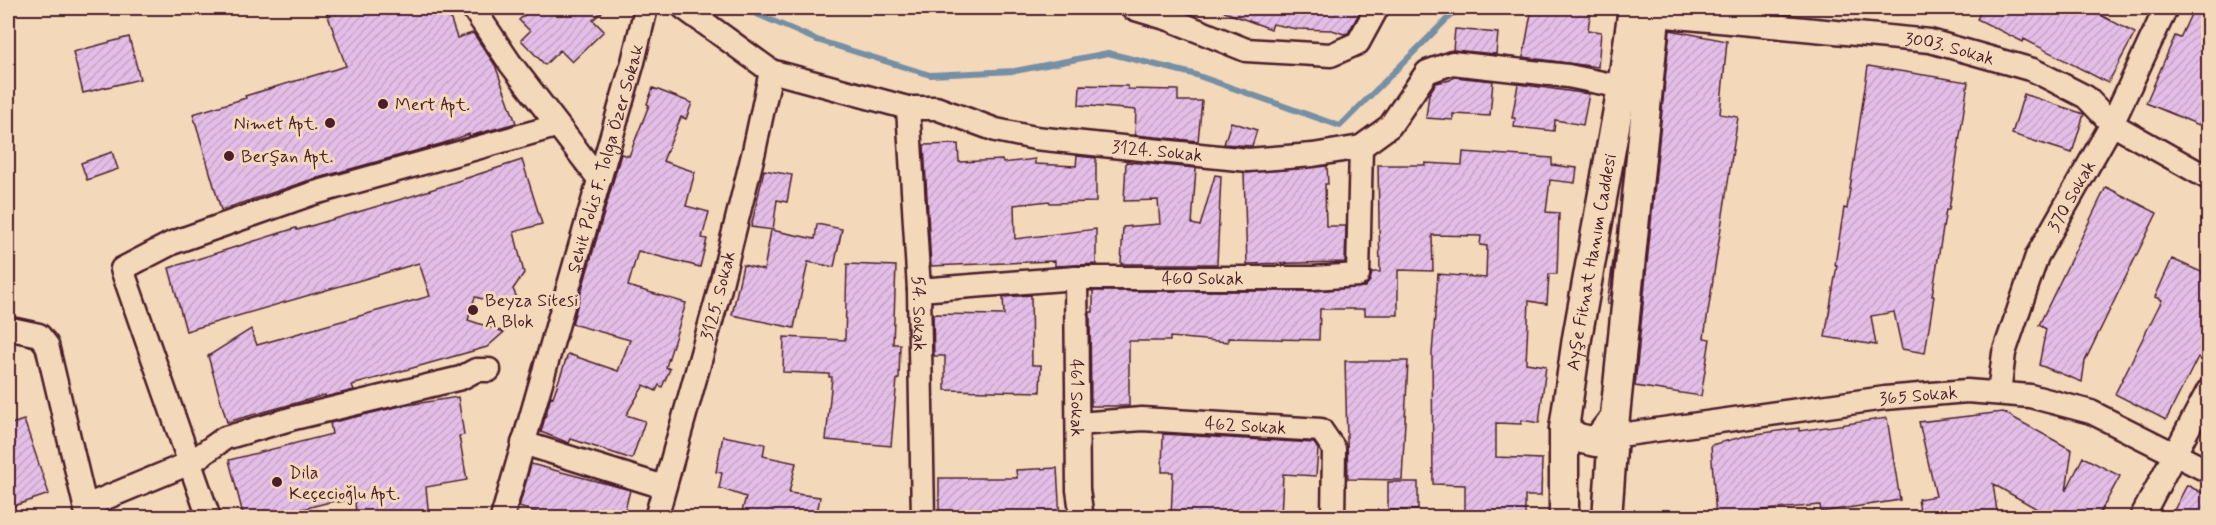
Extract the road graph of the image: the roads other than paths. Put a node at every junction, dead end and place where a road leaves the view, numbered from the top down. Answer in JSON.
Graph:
{"nodes":[{"id":1,"x":474,"y":8,"type":"edge"},
{"id":2,"x":646,"y":8,"type":"edge"},
{"id":3,"x":684,"y":8,"type":"edge"},
{"id":4,"x":1132,"y":8,"type":"edge"},
{"id":5,"x":1377,"y":8,"type":"edge"},
{"id":6,"x":2166,"y":8,"type":"edge"},
{"id":7,"x":1648,"y":10,"type":"edge"},
{"id":8,"x":1170,"y":13,"type":"edge"},
{"id":9,"x":771,"y":71,"type":"junction"},
{"id":10,"x":1622,"y":87,"type":"junction"},
{"id":11,"x":908,"y":108,"type":"junction"},
{"id":12,"x":2112,"y":124,"type":"junction"},
{"id":13,"x":556,"y":126,"type":"junction"},
{"id":14,"x":1361,"y":147,"type":"junction"},
{"id":15,"x":2208,"y":178,"type":"edge"},
{"id":16,"x":599,"y":179,"type":"junction"},
{"id":17,"x":1076,"y":278,"type":"junction"},
{"id":18,"x":919,"y":290,"type":"junction"},
{"id":19,"x":8,"y":330,"type":"edge"},
{"id":20,"x":489,"y":370,"type":"dead end"},
{"id":21,"x":2208,"y":391,"type":"edge"},
{"id":22,"x":1999,"y":393,"type":"junction"},
{"id":23,"x":1077,"y":424,"type":"junction"},
{"id":24,"x":1614,"y":427,"type":"junction"},
{"id":25,"x":1564,"y":429,"type":"junction"},
{"id":26,"x":523,"y":443,"type":"junction"},
{"id":27,"x":2176,"y":453,"type":"junction"},
{"id":28,"x":190,"y":463,"type":"junction"},
{"id":29,"x":2208,"y":471,"type":"edge"},
{"id":30,"x":664,"y":487,"type":"junction"},
{"id":31,"x":87,"y":512,"type":"edge"},
{"id":32,"x":209,"y":518,"type":"edge"},
{"id":33,"x":502,"y":518,"type":"edge"},
{"id":34,"x":656,"y":518,"type":"edge"},
{"id":35,"x":923,"y":518,"type":"edge"},
{"id":36,"x":1082,"y":518,"type":"edge"},
{"id":37,"x":1333,"y":518,"type":"edge"},
{"id":38,"x":1564,"y":518,"type":"edge"},
{"id":39,"x":1607,"y":518,"type":"edge"},
{"id":40,"x":2141,"y":518,"type":"edge"}],
"edges":[{"from":1,"to":13,"type":"street"},
{"from":2,"to":16,"type":"street","name":"Şehit Polis F. Tolga Özer Sokak"},
{"from":3,"to":9,"type":"street","name":"3124. Sokak"},
{"from":4,"to":8,"type":"street"},
{"from":5,"to":8,"type":"street"},
{"from":6,"to":12,"type":"street","name":"370 Sokak"},
{"from":7,"to":10,"type":"main road","name":"Ayşe Fitnat Hanım Caddesi"},
{"from":7,"to":12,"type":"street","name":"3003. Sokak"},
{"from":7,"to":24,"type":"main road","name":"Ayşe Fitnat Hanım Caddesi"},
{"from":9,"to":11,"type":"street","name":"3124. Sokak"},
{"from":9,"to":30,"type":"street","name":"3125. Sokak"},
{"from":10,"to":14,"type":"street","name":"3124. Sokak"},
{"from":10,"to":25,"type":"main road","name":"Ayşe Fitnat Hanım Caddesi"},
{"from":11,"to":14,"type":"street","name":"3124. Sokak"},
{"from":11,"to":18,"type":"street","name":"54. Sokak"},
{"from":12,"to":15,"type":"street","name":"3003. Sokak"},
{"from":12,"to":22,"type":"street","name":"370 Sokak"},
{"from":13,"to":16,"type":"street"},
{"from":13,"to":28,"type":"street"},
{"from":14,"to":17,"type":"street","name":"460 Sokak"},
{"from":16,"to":26,"type":"street","name":"Şehit Polis F. Tolga Özer Sokak"},
{"from":17,"to":18,"type":"street","name":"460 Sokak"},
{"from":17,"to":23,"type":"street","name":"461 Sokak"},
{"from":18,"to":35,"type":"street","name":"54. Sokak"},
{"from":19,"to":31,"type":"street"},
{"from":20,"to":28,"type":"street"},
{"from":21,"to":27,"type":"street"},
{"from":22,"to":24,"type":"street","name":"365 Sokak"},
{"from":22,"to":27,"type":"street","name":"365 Sokak"},
{"from":23,"to":36,"type":"street","name":"461 Sokak"},
{"from":23,"to":37,"type":"street","name":"462 Sokak"},
{"from":24,"to":25,"type":"main road"},
{"from":24,"to":39,"type":"main road","name":"Ayşe Fitnat Hanım Caddesi"},
{"from":25,"to":38,"type":"main road","name":"Ayşe Fitnat Hanım Caddesi"},
{"from":26,"to":30,"type":"street"},
{"from":26,"to":33,"type":"street","name":"Şehit Polis F. Tolga Özer Sokak"},
{"from":27,"to":29,"type":"street","name":"365 Sokak"},
{"from":27,"to":40,"type":"street"},
{"from":28,"to":31,"type":"street"},
{"from":28,"to":32,"type":"street"},
{"from":30,"to":34,"type":"street","name":"3125. Sokak"}]}
